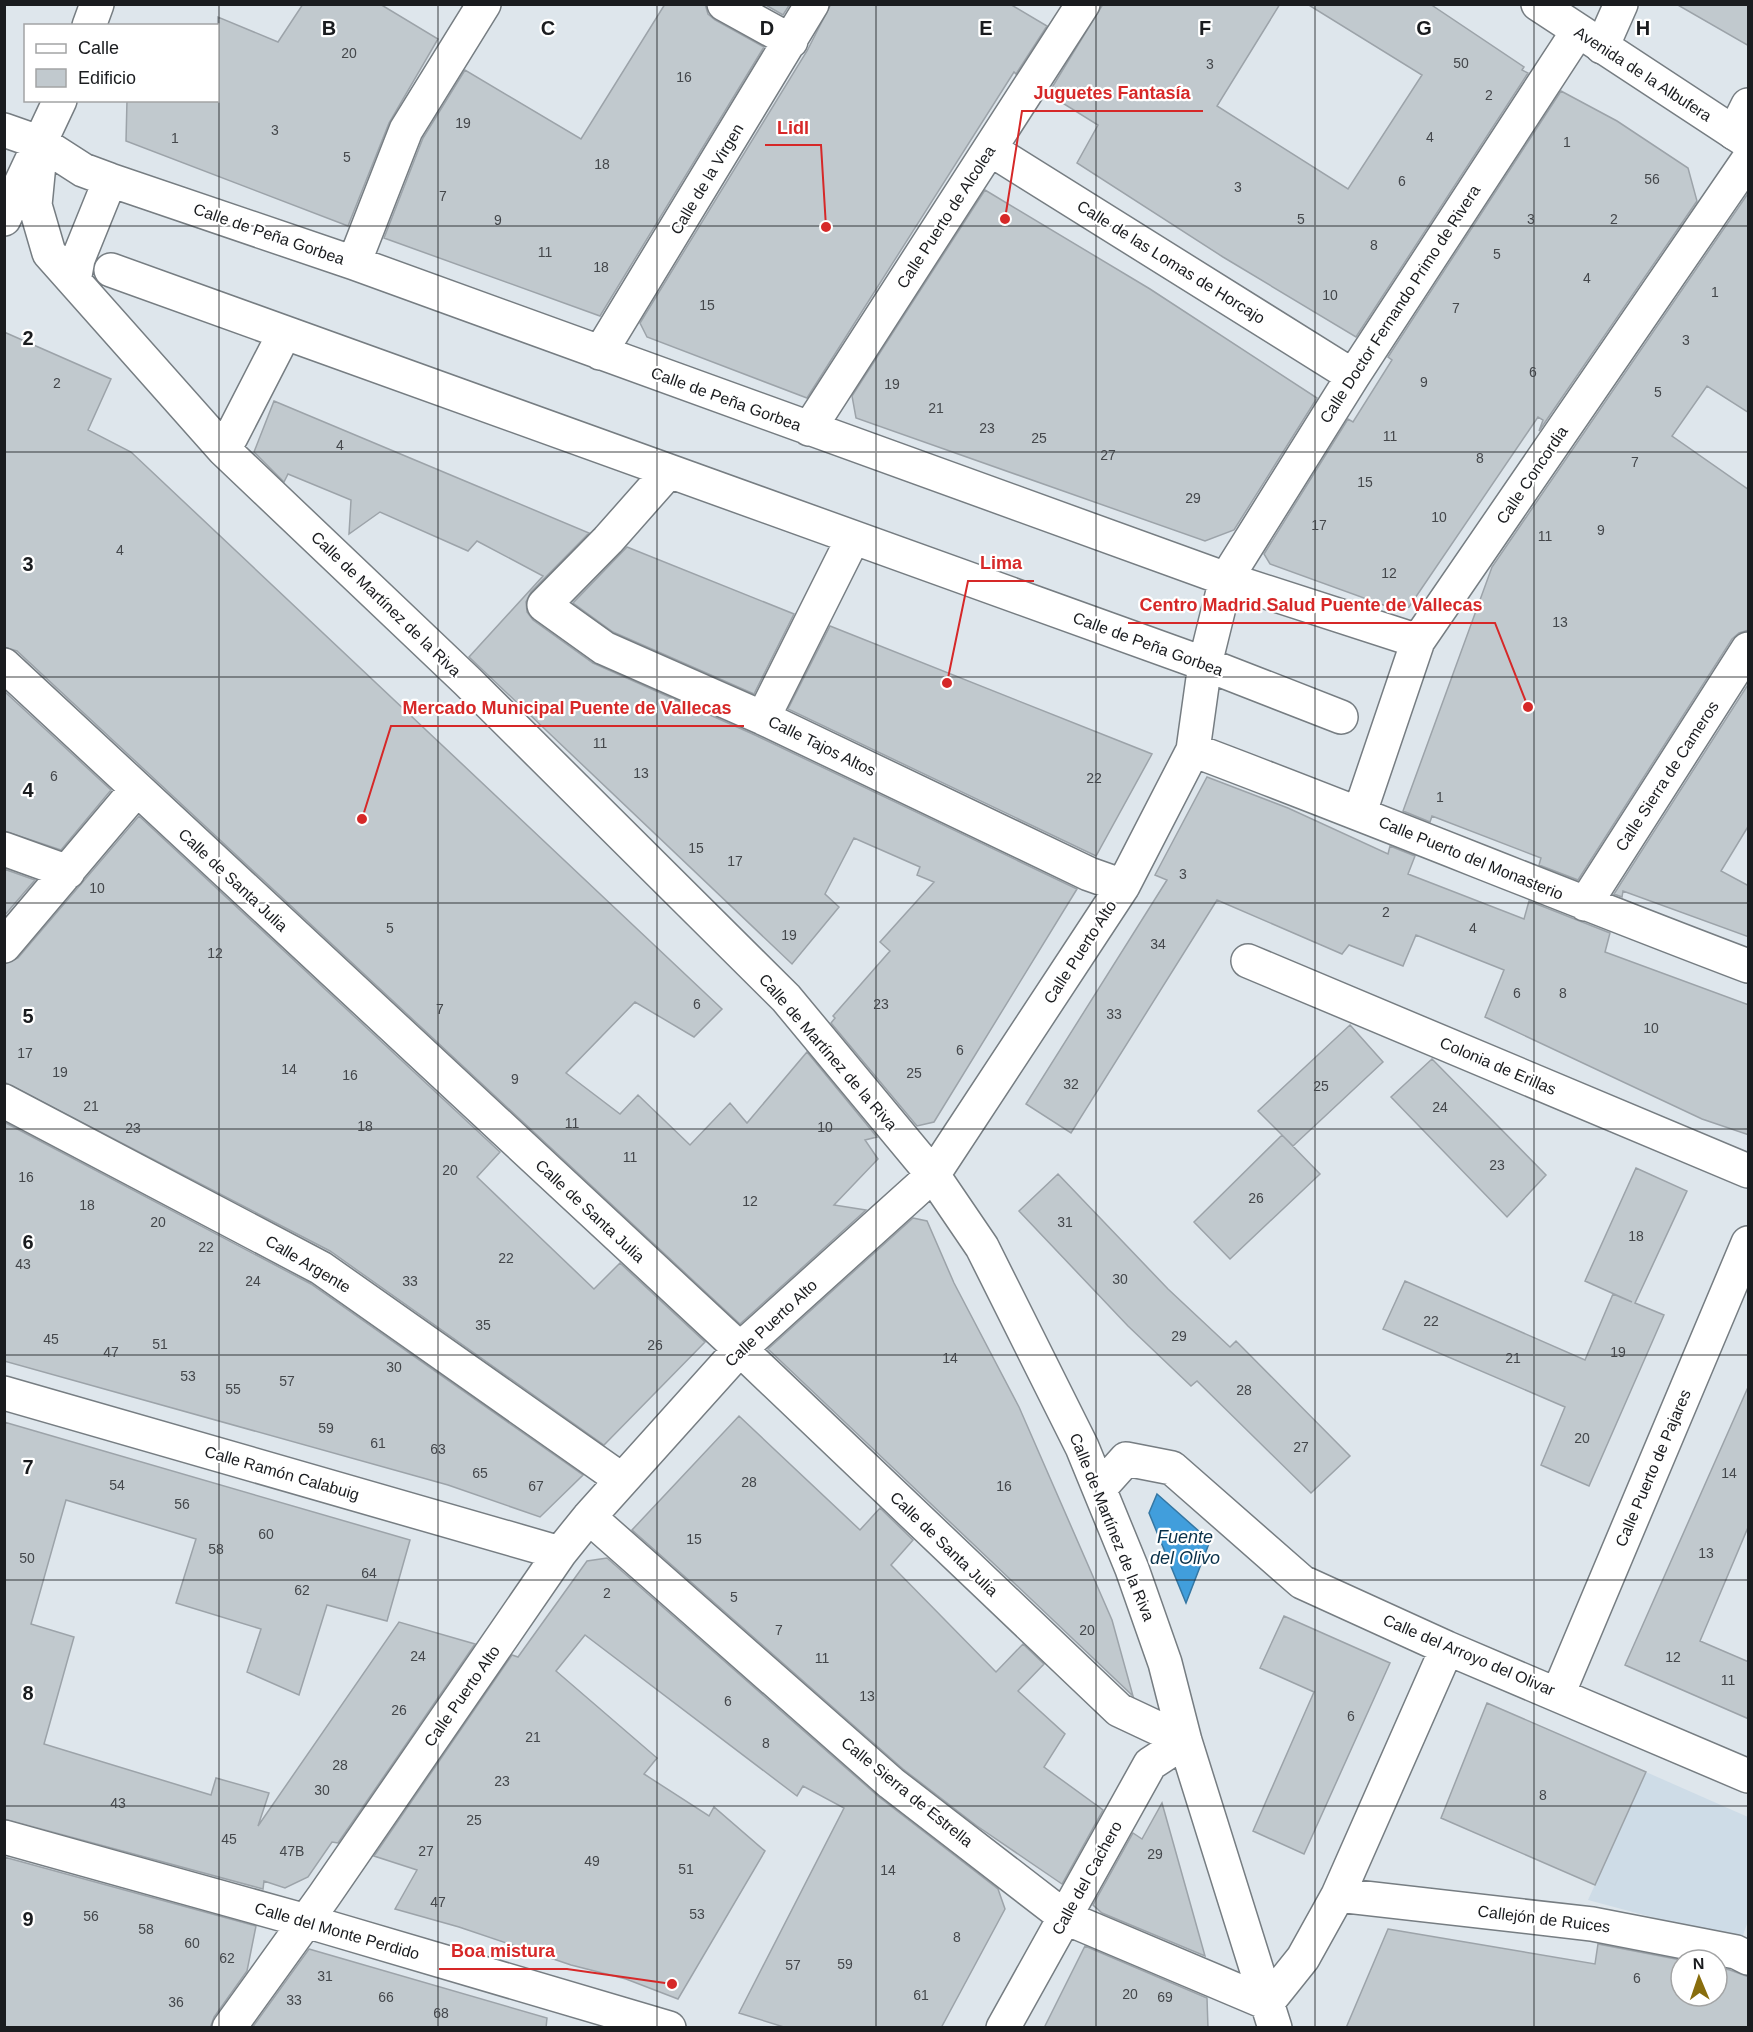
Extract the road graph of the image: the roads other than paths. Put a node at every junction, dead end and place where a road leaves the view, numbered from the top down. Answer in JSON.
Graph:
{"nodes":[{"id":1,"x":97,"y":4,"type":"edge"},
{"id":2,"x":484,"y":4,"type":"edge"},
{"id":3,"x":724,"y":4,"type":"edge"},
{"id":4,"x":812,"y":4,"type":"edge"},
{"id":5,"x":1538,"y":4,"type":"edge"},
{"id":6,"x":1621,"y":4,"type":"edge"},
{"id":7,"x":1070,"y":9,"type":"edge"},
{"id":8,"x":90,"y":24,"type":"edge"},
{"id":9,"x":1590,"y":39,"type":"junction"},
{"id":10,"x":791,"y":41,"type":"junction"},
{"id":11,"x":59,"y":102,"type":"edge"},
{"id":12,"x":1749,"y":105,"type":"edge"},
{"id":13,"x":4,"y":130,"type":"edge"},
{"id":14,"x":41,"y":143,"type":"junction"},
{"id":15,"x":1744,"y":145,"type":"edge"},
{"id":16,"x":990,"y":149,"type":"junction"},
{"id":17,"x":110,"y":180,"type":"junction"},
{"id":18,"x":4,"y":219,"type":"edge"},
{"id":19,"x":354,"y":263,"type":"junction"},
{"id":20,"x":111,"y":270,"type":"dead end"},
{"id":21,"x":74,"y":281,"type":"junction"},
{"id":22,"x":284,"y":334,"type":"junction"},
{"id":23,"x":600,"y":353,"type":"junction"},
{"id":24,"x":1353,"y":376,"type":"junction"},
{"id":25,"x":808,"y":429,"type":"junction"},
{"id":26,"x":231,"y":437,"type":"dead end"},
{"id":27,"x":669,"y":471,"type":"junction"},
{"id":28,"x":853,"y":538,"type":"junction"},
{"id":29,"x":1226,"y":579,"type":"junction"},
{"id":30,"x":1418,"y":641,"type":"junction"},
{"id":31,"x":1749,"y":649,"type":"edge"},
{"id":32,"x":1205,"y":664,"type":"junction"},
{"id":33,"x":4,"y":665,"type":"edge"},
{"id":34,"x":1341,"y":717,"type":"dead end"},
{"id":35,"x":763,"y":718,"type":"junction"},
{"id":36,"x":1193,"y":750,"type":"junction"},
{"id":37,"x":136,"y":790,"type":"junction"},
{"id":38,"x":1360,"y":812,"type":"junction"},
{"id":39,"x":4,"y":849,"type":"edge"},
{"id":40,"x":68,"y":872,"type":"junction"},
{"id":41,"x":1123,"y":886,"type":"junction"},
{"id":42,"x":1585,"y":904,"type":"junction"},
{"id":43,"x":4,"y":946,"type":"edge"},
{"id":44,"x":1248,"y":961,"type":"dead end"},
{"id":45,"x":1749,"y":966,"type":"edge"},
{"id":46,"x":4,"y":1101,"type":"edge"},
{"id":47,"x":1749,"y":1171,"type":"edge"},
{"id":48,"x":933,"y":1175,"type":"junction"},
{"id":49,"x":1749,"y":1243,"type":"edge"},
{"id":50,"x":740,"y":1349,"type":"junction"},
{"id":51,"x":4,"y":1393,"type":"edge"},
{"id":52,"x":622,"y":1480,"type":"junction"},
{"id":53,"x":1100,"y":1488,"type":"junction"},
{"id":54,"x":589,"y":1517,"type":"junction"},
{"id":55,"x":560,"y":1553,"type":"junction"},
{"id":56,"x":1447,"y":1648,"type":"junction"},
{"id":57,"x":1558,"y":1694,"type":"junction"},
{"id":58,"x":1185,"y":1741,"type":"junction"},
{"id":59,"x":1749,"y":1776,"type":"edge"},
{"id":60,"x":4,"y":1837,"type":"edge"},
{"id":61,"x":1338,"y":1895,"type":"junction"},
{"id":62,"x":1066,"y":1918,"type":"junction"},
{"id":63,"x":306,"y":1921,"type":"junction"},
{"id":64,"x":1742,"y":1955,"type":"edge"},
{"id":65,"x":1271,"y":2015,"type":"edge"},
{"id":66,"x":228,"y":2028,"type":"edge"},
{"id":67,"x":669,"y":2028,"type":"edge"},
{"id":68,"x":1003,"y":2028,"type":"edge"}],
"edges":[{"from":1,"to":8,"type":"street"},
{"from":2,"to":19,"type":"street"},
{"from":3,"to":10,"type":"street"},
{"from":4,"to":10,"type":"street","name":"Calle de la Virgen"},
{"from":5,"to":9,"type":"street","name":"Avenida de la Albufera"},
{"from":6,"to":9,"type":"street","name":"Calle Doctor Fernando Primo de Rivera"},
{"from":7,"to":16,"type":"street","name":"Calle Puerto de Alcolea"},
{"from":9,"to":15,"type":"street","name":"Avenida de la Albufera"},
{"from":9,"to":24,"type":"street","name":"Calle Doctor Fernando Primo de Rivera"},
{"from":10,"to":23,"type":"street","name":"Calle de la Virgen"},
{"from":11,"to":14,"type":"street"},
{"from":12,"to":15,"type":"street","name":"Calle Concordia"},
{"from":13,"to":14,"type":"street","name":"Calle de Peña Gorbea"},
{"from":14,"to":17,"type":"street","name":"Calle de Peña Gorbea"},
{"from":14,"to":18,"type":"street"},
{"from":14,"to":21,"type":"street","name":"Calle de Martínez de la Riva"},
{"from":15,"to":30,"type":"street","name":"Calle Concordia"},
{"from":16,"to":24,"type":"street","name":"Calle de las Lomas de Horcajo"},
{"from":16,"to":25,"type":"street","name":"Calle Puerto de Alcolea"},
{"from":17,"to":19,"type":"street","name":"Calle de Peña Gorbea"},
{"from":17,"to":21,"type":"street"},
{"from":19,"to":23,"type":"street","name":"Calle de Peña Gorbea"},
{"from":20,"to":22,"type":"street","name":"Calle de Peña Gorbea"},
{"from":21,"to":48,"type":"street","name":"Calle de Martínez de la Riva"},
{"from":22,"to":26,"type":"street"},
{"from":22,"to":27,"type":"street","name":"Calle de Peña Gorbea"},
{"from":23,"to":25,"type":"street","name":"Calle de Peña Gorbea"},
{"from":24,"to":29,"type":"street","name":"Calle Doctor Fernando Primo de Rivera"},
{"from":25,"to":29,"type":"street","name":"Calle de Peña Gorbea"},
{"from":27,"to":28,"type":"street","name":"Calle de Peña Gorbea"},
{"from":27,"to":35,"type":"street","name":"Calle Tajos Altos"},
{"from":28,"to":32,"type":"street","name":"Calle de Peña Gorbea"},
{"from":28,"to":35,"type":"street"},
{"from":29,"to":30,"type":"street","name":"Calle de Peña Gorbea"},
{"from":29,"to":32,"type":"street","name":"Calle Puerto Alto"},
{"from":30,"to":38,"type":"street","name":"Calle Concordia"},
{"from":31,"to":42,"type":"street","name":"Calle Sierra de Cameros"},
{"from":32,"to":34,"type":"street","name":"Calle de Peña Gorbea"},
{"from":32,"to":36,"type":"street","name":"Calle Puerto Alto"},
{"from":33,"to":37,"type":"street","name":"Calle de Santa Julia"},
{"from":35,"to":41,"type":"street","name":"Calle Tajos Altos"},
{"from":36,"to":38,"type":"street","name":"Calle Puerto del Monasterio"},
{"from":36,"to":41,"type":"street","name":"Calle Puerto Alto"},
{"from":37,"to":40,"type":"street"},
{"from":37,"to":50,"type":"street","name":"Calle de Santa Julia"},
{"from":38,"to":42,"type":"street","name":"Calle Puerto del Monasterio"},
{"from":39,"to":40,"type":"street"},
{"from":40,"to":43,"type":"street"},
{"from":41,"to":48,"type":"street","name":"Calle Puerto Alto"},
{"from":42,"to":45,"type":"street","name":"Calle Puerto del Monasterio"},
{"from":44,"to":47,"type":"street","name":"Colonia de Erillas"},
{"from":46,"to":52,"type":"street","name":"Calle Argente"},
{"from":48,"to":50,"type":"street","name":"Calle Puerto Alto"},
{"from":48,"to":53,"type":"street","name":"Calle de Martínez de la Riva"},
{"from":49,"to":57,"type":"street","name":"Calle Puerto de Pajares"},
{"from":50,"to":52,"type":"street","name":"Calle Puerto Alto"},
{"from":50,"to":58,"type":"street","name":"Calle de Santa Julia"},
{"from":51,"to":55,"type":"street","name":"Calle Ramón Calabuig"},
{"from":52,"to":54,"type":"street","name":"Calle Puerto Alto"},
{"from":53,"to":56,"type":"street","name":"Calle del Arroyo del Olivar"},
{"from":53,"to":58,"type":"street","name":"Calle de Martínez de la Riva"},
{"from":54,"to":55,"type":"street","name":"Calle Puerto Alto"},
{"from":54,"to":62,"type":"street","name":"Calle Sierra de Estrella"},
{"from":55,"to":63,"type":"street","name":"Calle Puerto Alto"},
{"from":56,"to":57,"type":"street","name":"Calle del Arroyo del Olivar"},
{"from":56,"to":61,"type":"street"},
{"from":57,"to":59,"type":"street","name":"Calle del Arroyo del Olivar"},
{"from":58,"to":62,"type":"street","name":"Calle del Cachero"},
{"from":58,"to":65,"type":"street","name":"Calle de Martínez de la Riva"},
{"from":60,"to":63,"type":"street","name":"Calle del Monte Perdido"},
{"from":61,"to":64,"type":"street","name":"Callejón de Ruices"},
{"from":61,"to":65,"type":"street"},
{"from":62,"to":65,"type":"street","name":"Calle Sierra de Estrella"},
{"from":62,"to":68,"type":"street","name":"Calle del Cachero"},
{"from":63,"to":66,"type":"street","name":"Calle Puerto Alto"},
{"from":63,"to":67,"type":"street","name":"Calle del Monte Perdido"}]}
